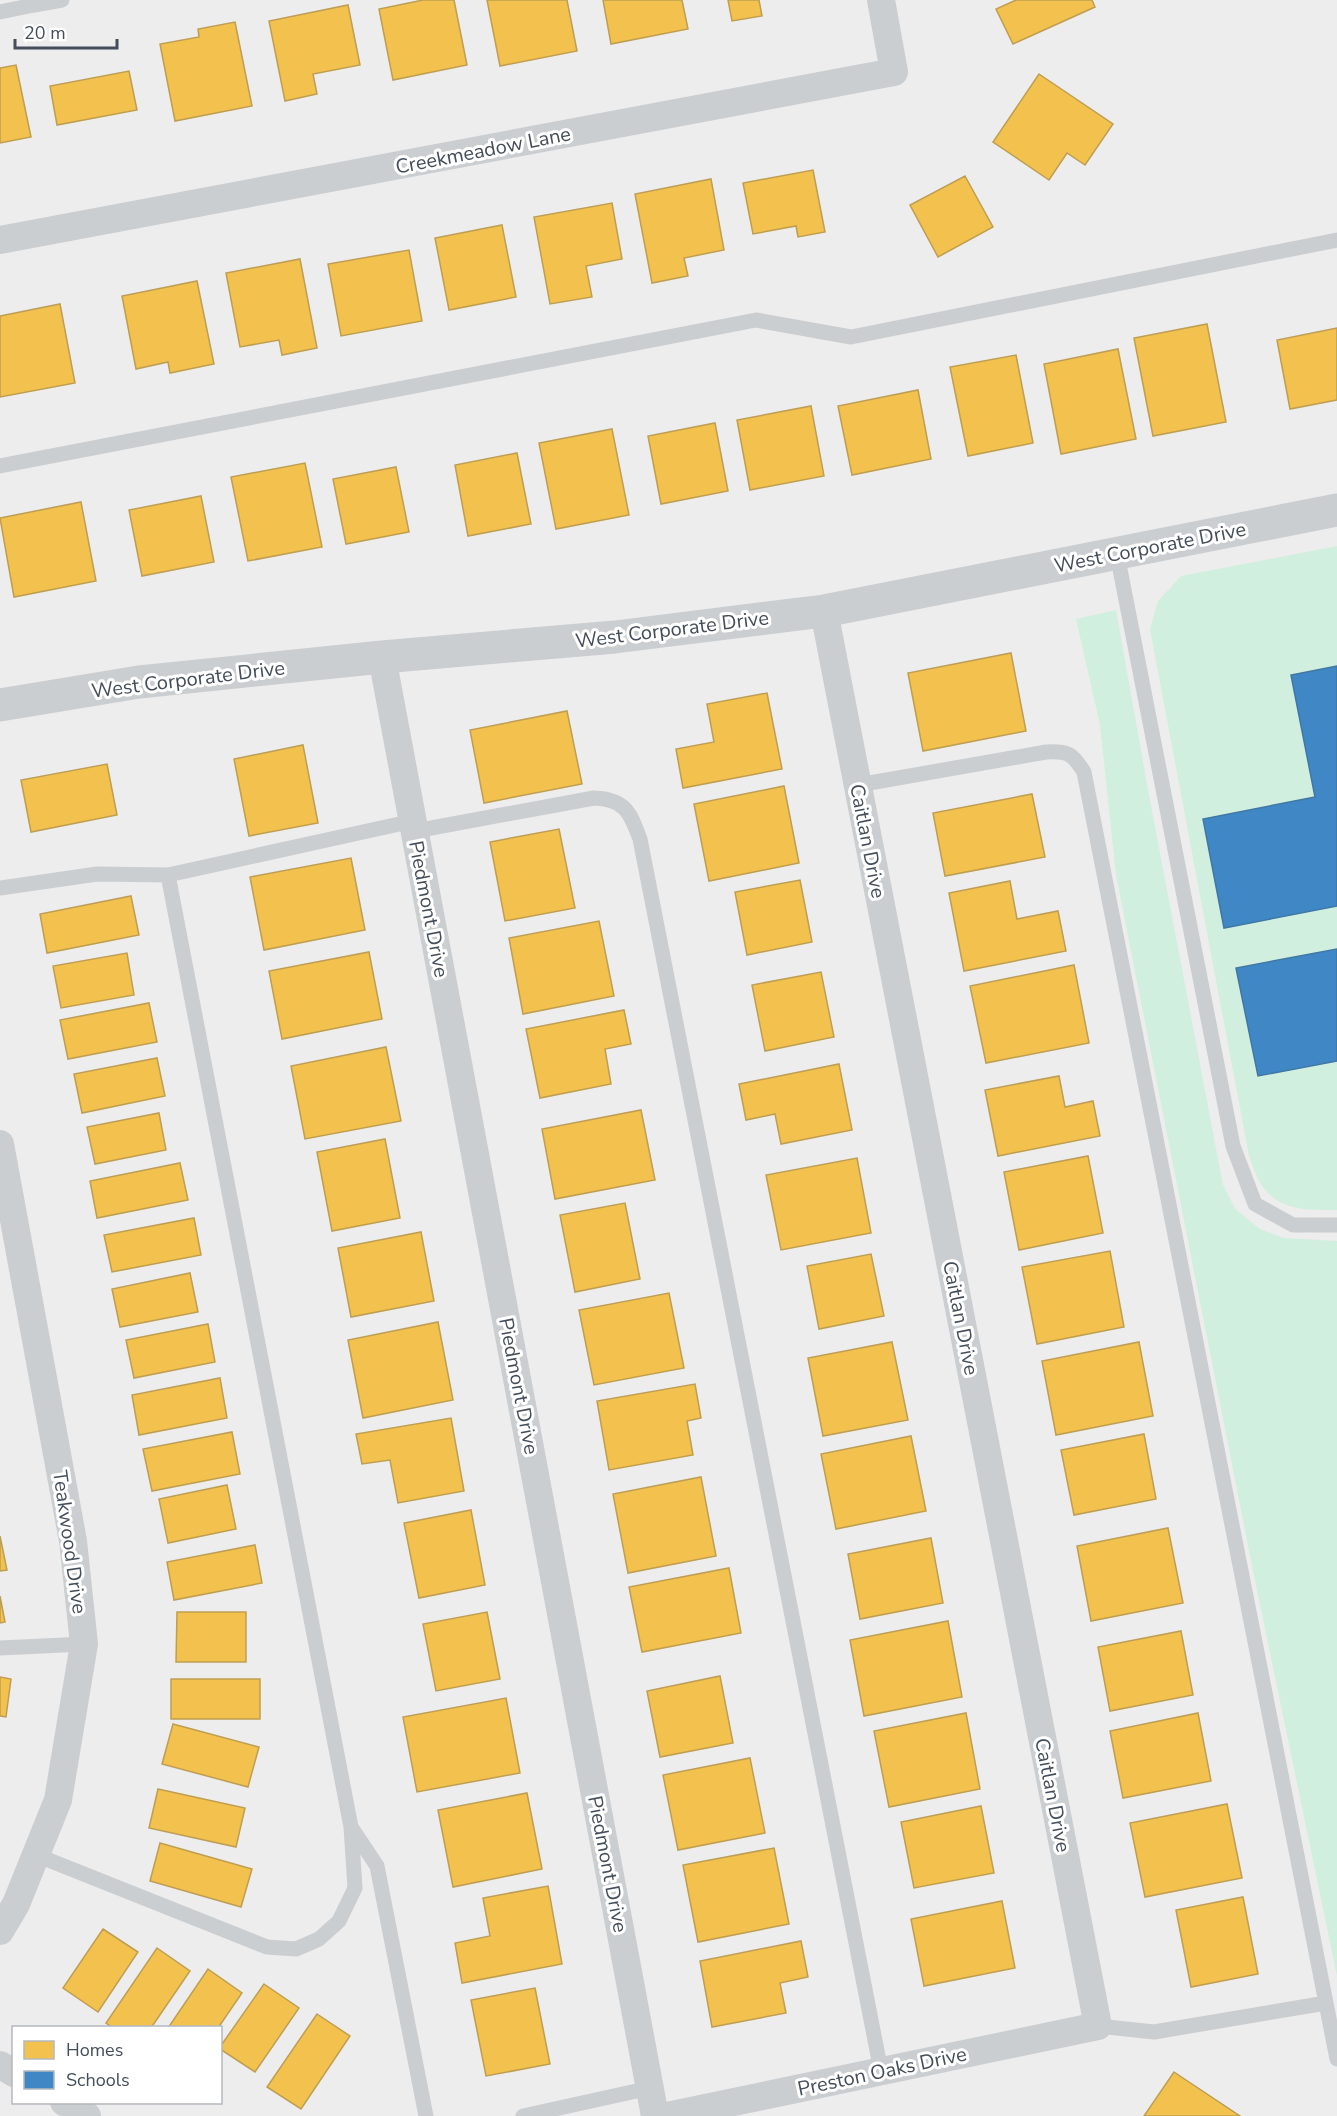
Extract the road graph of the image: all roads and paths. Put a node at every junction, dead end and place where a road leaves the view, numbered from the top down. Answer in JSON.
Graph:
{"nodes":[{"id":1,"x":62,"y":0,"type":"edge"},
{"id":2,"x":881,"y":0,"type":"edge"},
{"id":3,"x":34,"y":3,"type":"edge"},
{"id":4,"x":0,"y":12,"type":"edge"},
{"id":5,"x":0,"y":240,"type":"edge"},
{"id":6,"x":1337,"y":240,"type":"edge"},
{"id":7,"x":0,"y":466,"type":"edge"},
{"id":8,"x":1337,"y":510,"type":"edge"},
{"id":9,"x":1117,"y":554,"type":"junction"},
{"id":10,"x":824,"y":610,"type":"junction"},
{"id":11,"x":382,"y":657,"type":"junction"},
{"id":12,"x":0,"y":705,"type":"edge"},
{"id":13,"x":858,"y":785,"type":"junction"},
{"id":14,"x":414,"y":826,"type":"junction"},
{"id":15,"x":168,"y":875,"type":"junction"},
{"id":16,"x":0,"y":888,"type":"edge"},
{"id":17,"x":0,"y":1144,"type":"edge"},
{"id":18,"x":1337,"y":1225,"type":"edge"},
{"id":19,"x":84,"y":1644,"type":"junction"},
{"id":20,"x":0,"y":1648,"type":"edge"},
{"id":21,"x":351,"y":1827,"type":"junction"},
{"id":22,"x":36,"y":1855,"type":"junction"},
{"id":23,"x":0,"y":1931,"type":"edge"},
{"id":24,"x":1326,"y":2003,"type":"junction"},
{"id":25,"x":1098,"y":2026,"type":"junction"},
{"id":26,"x":1337,"y":2059,"type":"edge"},
{"id":27,"x":881,"y":2071,"type":"junction"},
{"id":28,"x":650,"y":2088,"type":"junction"},
{"id":29,"x":66,"y":2104,"type":"edge"},
{"id":30,"x":87,"y":2116,"type":"edge"},
{"id":31,"x":426,"y":2116,"type":"edge"},
{"id":32,"x":523,"y":2116,"type":"edge"},
{"id":33,"x":655,"y":2116,"type":"edge"},
{"id":34,"x":667,"y":2116,"type":"edge"}],
"edges":[{"from":1,"to":3,"type":"lane"},
{"from":2,"to":5,"type":"street","name":"Creekmeadow Lane"},
{"from":3,"to":4,"type":"lane"},
{"from":6,"to":7,"type":"lane"},
{"from":8,"to":9,"type":"street","name":"West Corporate Drive"},
{"from":9,"to":10,"type":"street","name":"West Corporate Drive"},
{"from":9,"to":18,"type":"lane"},
{"from":10,"to":11,"type":"street","name":"West Corporate Drive"},
{"from":10,"to":13,"type":"street","name":"Caitlan Drive"},
{"from":11,"to":12,"type":"street","name":"West Corporate Drive"},
{"from":11,"to":14,"type":"street","name":"Piedmont Drive"},
{"from":13,"to":24,"type":"lane"},
{"from":13,"to":25,"type":"street","name":"Caitlan Drive"},
{"from":14,"to":15,"type":"lane"},
{"from":14,"to":27,"type":"lane"},
{"from":14,"to":28,"type":"street","name":"Piedmont Drive"},
{"from":15,"to":16,"type":"lane"},
{"from":15,"to":21,"type":"lane"},
{"from":17,"to":19,"type":"street","name":"Teakwood Drive"},
{"from":19,"to":20,"type":"lane"},
{"from":19,"to":22,"type":"street","name":"Teakwood Drive"},
{"from":21,"to":22,"type":"lane"},
{"from":21,"to":31,"type":"lane"},
{"from":22,"to":23,"type":"street","name":"Teakwood Drive"},
{"from":24,"to":25,"type":"lane"},
{"from":24,"to":26,"type":"lane"},
{"from":25,"to":27,"type":"street","name":"Preston Oaks Drive"},
{"from":27,"to":34,"type":"street","name":"Preston Oaks Drive"},
{"from":28,"to":32,"type":"lane"},
{"from":28,"to":33,"type":"street","name":"Piedmont Drive"},
{"from":29,"to":30,"type":"street"}]}
